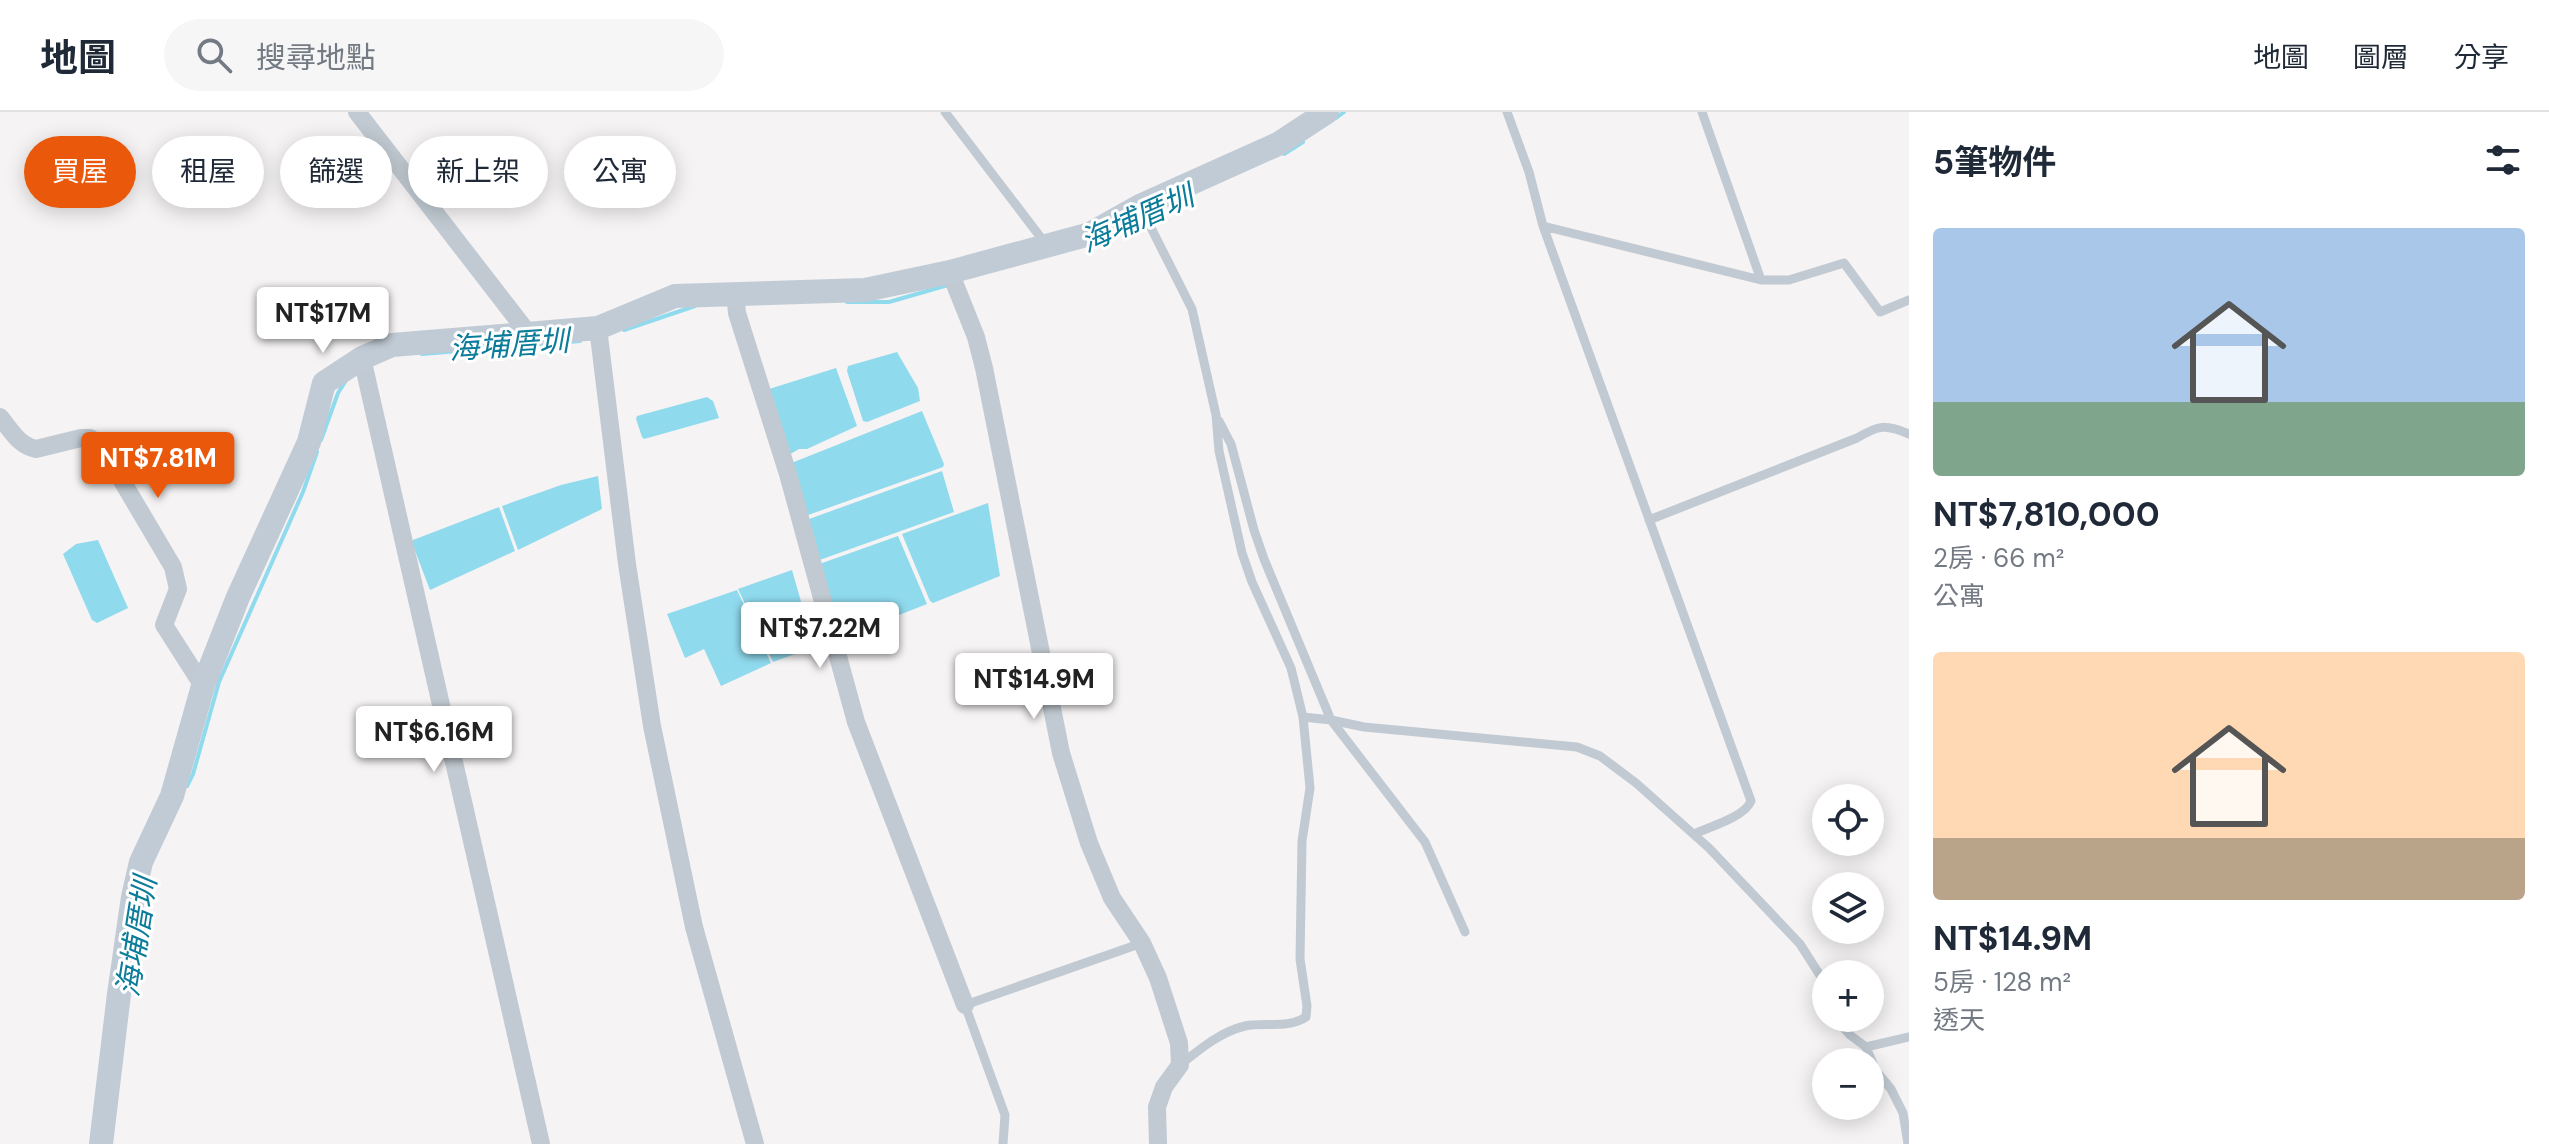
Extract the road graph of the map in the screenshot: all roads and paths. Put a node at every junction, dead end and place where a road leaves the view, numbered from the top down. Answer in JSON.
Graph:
{"nodes":[{"id":1,"x":357,"y":112,"type":"edge"},
{"id":2,"x":945,"y":112,"type":"edge"},
{"id":3,"x":1327,"y":112,"type":"edge"},
{"id":4,"x":1507,"y":112,"type":"edge"},
{"id":5,"x":1702,"y":112,"type":"edge"},
{"id":6,"x":1140,"y":206,"type":"junction"},
{"id":7,"x":1543,"y":226,"type":"junction"},
{"id":8,"x":1048,"y":247,"type":"junction"},
{"id":9,"x":950,"y":272,"type":"junction"},
{"id":10,"x":1761,"y":280,"type":"junction"},
{"id":11,"x":1909,"y":300,"type":"edge"},
{"id":12,"x":736,"y":303,"type":"junction"},
{"id":13,"x":528,"y":333,"type":"junction"},
{"id":14,"x":599,"y":338,"type":"junction"},
{"id":15,"x":362,"y":358,"type":"junction"},
{"id":16,"x":1216,"y":415,"type":"junction"},
{"id":17,"x":0,"y":417,"type":"edge"},
{"id":18,"x":1909,"y":434,"type":"edge"},
{"id":19,"x":1649,"y":520,"type":"junction"},
{"id":20,"x":203,"y":686,"type":"junction"},
{"id":21,"x":1303,"y":717,"type":"junction"},
{"id":22,"x":1331,"y":720,"type":"junction"},
{"id":23,"x":1694,"y":834,"type":"junction"},
{"id":24,"x":1465,"y":932,"type":"dead end"},
{"id":25,"x":1142,"y":943,"type":"junction"},
{"id":26,"x":1812,"y":961,"type":"edge"},
{"id":27,"x":965,"y":1005,"type":"junction"},
{"id":28,"x":1847,"y":1032,"type":"edge"},
{"id":29,"x":1909,"y":1037,"type":"edge"},
{"id":30,"x":1866,"y":1047,"type":"junction"},
{"id":31,"x":1180,"y":1065,"type":"junction"},
{"id":32,"x":101,"y":1144,"type":"edge"},
{"id":33,"x":541,"y":1144,"type":"edge"},
{"id":34,"x":755,"y":1144,"type":"edge"},
{"id":35,"x":1003,"y":1144,"type":"edge"},
{"id":36,"x":1158,"y":1144,"type":"edge"},
{"id":37,"x":1908,"y":1144,"type":"edge"}],
"edges":[{"from":1,"to":13,"type":"street"},
{"from":2,"to":8,"type":"lane"},
{"from":3,"to":6,"type":"street"},
{"from":4,"to":7,"type":"lane"},
{"from":5,"to":10,"type":"lane"},
{"from":6,"to":8,"type":"street"},
{"from":6,"to":16,"type":"lane"},
{"from":7,"to":10,"type":"lane"},
{"from":7,"to":19,"type":"lane"},
{"from":8,"to":9,"type":"street"},
{"from":9,"to":12,"type":"street"},
{"from":9,"to":25,"type":"street"},
{"from":10,"to":11,"type":"lane"},
{"from":12,"to":14,"type":"street"},
{"from":12,"to":27,"type":"street"},
{"from":13,"to":14,"type":"street"},
{"from":13,"to":15,"type":"street"},
{"from":14,"to":34,"type":"street"},
{"from":15,"to":20,"type":"street"},
{"from":15,"to":33,"type":"street"},
{"from":16,"to":21,"type":"lane"},
{"from":16,"to":22,"type":"lane"},
{"from":17,"to":20,"type":"street"},
{"from":18,"to":19,"type":"lane"},
{"from":19,"to":23,"type":"lane"},
{"from":20,"to":32,"type":"street"},
{"from":21,"to":22,"type":"lane"},
{"from":21,"to":31,"type":"lane"},
{"from":22,"to":23,"type":"lane"},
{"from":22,"to":24,"type":"lane"},
{"from":23,"to":26,"type":"lane"},
{"from":25,"to":27,"type":"lane"},
{"from":25,"to":31,"type":"street"},
{"from":27,"to":35,"type":"lane"},
{"from":28,"to":30,"type":"lane"},
{"from":29,"to":30,"type":"lane"},
{"from":30,"to":37,"type":"lane"},
{"from":31,"to":36,"type":"street"}]}
